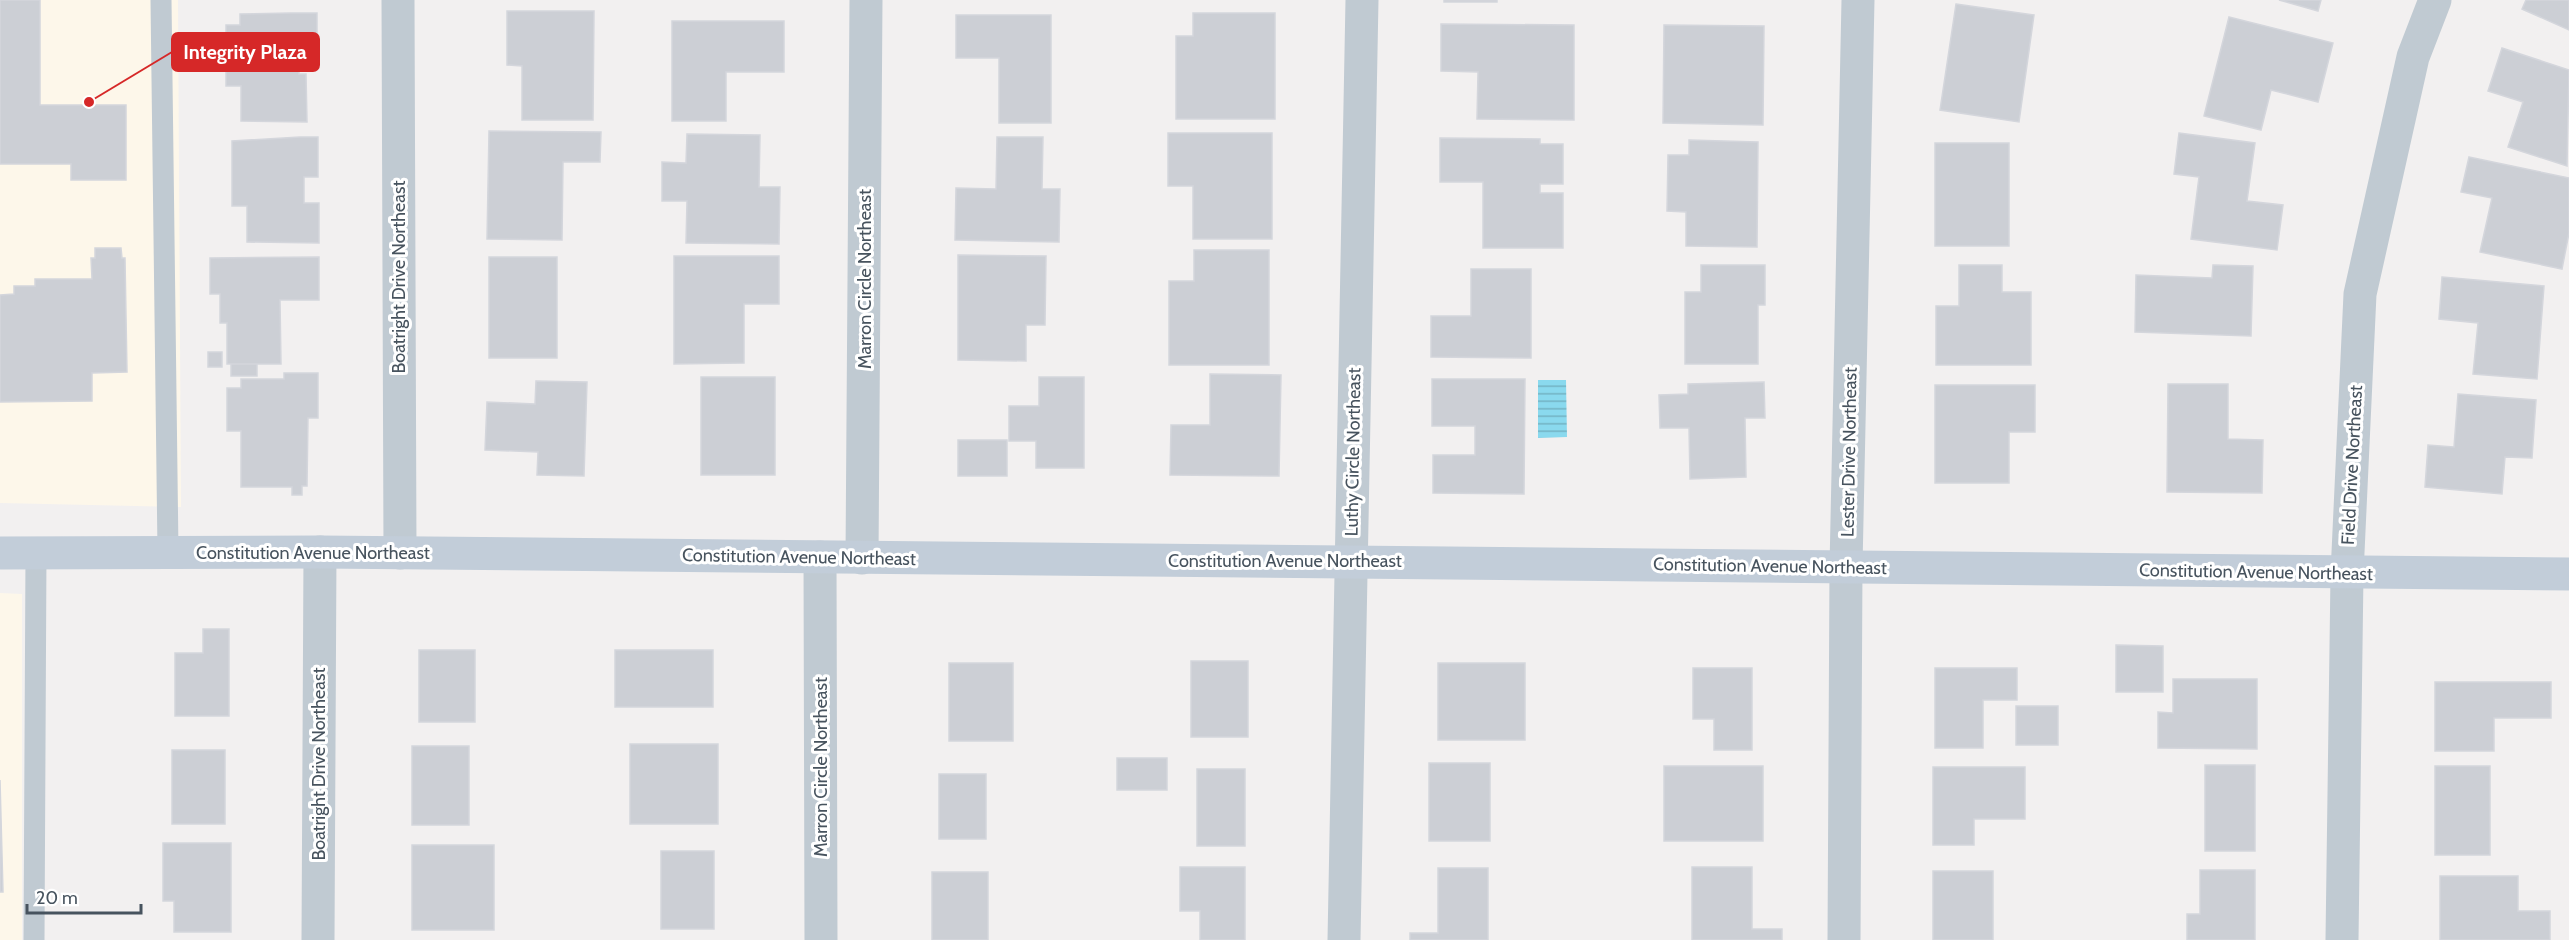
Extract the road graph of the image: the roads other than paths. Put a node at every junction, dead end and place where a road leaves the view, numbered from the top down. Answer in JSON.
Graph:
{"nodes":[{"id":1,"x":161,"y":0,"type":"edge"},
{"id":2,"x":399,"y":0,"type":"edge"},
{"id":3,"x":866,"y":0,"type":"edge"},
{"id":4,"x":1362,"y":0,"type":"edge"},
{"id":5,"x":1858,"y":0,"type":"edge"},
{"id":6,"x":2435,"y":0,"type":"edge"},
{"id":7,"x":168,"y":552,"type":"junction"},
{"id":8,"x":320,"y":552,"type":"junction"},
{"id":9,"x":0,"y":553,"type":"edge"},
{"id":10,"x":36,"y":553,"type":"junction"},
{"id":11,"x":400,"y":553,"type":"junction"},
{"id":12,"x":820,"y":557,"type":"junction"},
{"id":13,"x":862,"y":558,"type":"junction"},
{"id":14,"x":1350,"y":561,"type":"junction"},
{"id":15,"x":1846,"y":567,"type":"junction"},
{"id":16,"x":2347,"y":574,"type":"junction"},
{"id":17,"x":2569,"y":574,"type":"edge"},
{"id":18,"x":34,"y":940,"type":"edge"},
{"id":19,"x":318,"y":940,"type":"edge"},
{"id":20,"x":821,"y":940,"type":"edge"},
{"id":21,"x":1344,"y":940,"type":"edge"},
{"id":22,"x":1844,"y":940,"type":"edge"},
{"id":23,"x":2342,"y":940,"type":"edge"}],
"edges":[{"from":1,"to":7,"type":"lane"},
{"from":2,"to":11,"type":"street","name":"Boatright Drive Northeast"},
{"from":3,"to":13,"type":"street","name":"Marron Circle Northeast"},
{"from":4,"to":14,"type":"street","name":"Luthy Circle Northeast"},
{"from":5,"to":15,"type":"street","name":"Lester Drive Northeast"},
{"from":6,"to":16,"type":"street","name":"Field Drive Northeast"},
{"from":7,"to":8,"type":"street","name":"Constitution Avenue Northeast"},
{"from":7,"to":10,"type":"street","name":"Constitution Avenue Northeast"},
{"from":8,"to":11,"type":"street","name":"Constitution Avenue Northeast"},
{"from":8,"to":19,"type":"street","name":"Boatright Drive Northeast"},
{"from":9,"to":10,"type":"street","name":"Constitution Avenue Northeast"},
{"from":10,"to":18,"type":"lane"},
{"from":11,"to":12,"type":"street","name":"Constitution Avenue Northeast"},
{"from":12,"to":13,"type":"street","name":"Constitution Avenue Northeast"},
{"from":12,"to":20,"type":"street","name":"Marron Circle Northeast"},
{"from":13,"to":14,"type":"street","name":"Constitution Avenue Northeast"},
{"from":14,"to":15,"type":"street","name":"Constitution Avenue Northeast"},
{"from":14,"to":21,"type":"street","name":"Luthy Circle Northeast"},
{"from":15,"to":16,"type":"street","name":"Constitution Avenue Northeast"},
{"from":15,"to":22,"type":"street","name":"Lester Drive Northeast"},
{"from":16,"to":17,"type":"street","name":"Constitution Avenue Northeast"},
{"from":16,"to":23,"type":"street","name":"Field Drive Northeast"}]}
